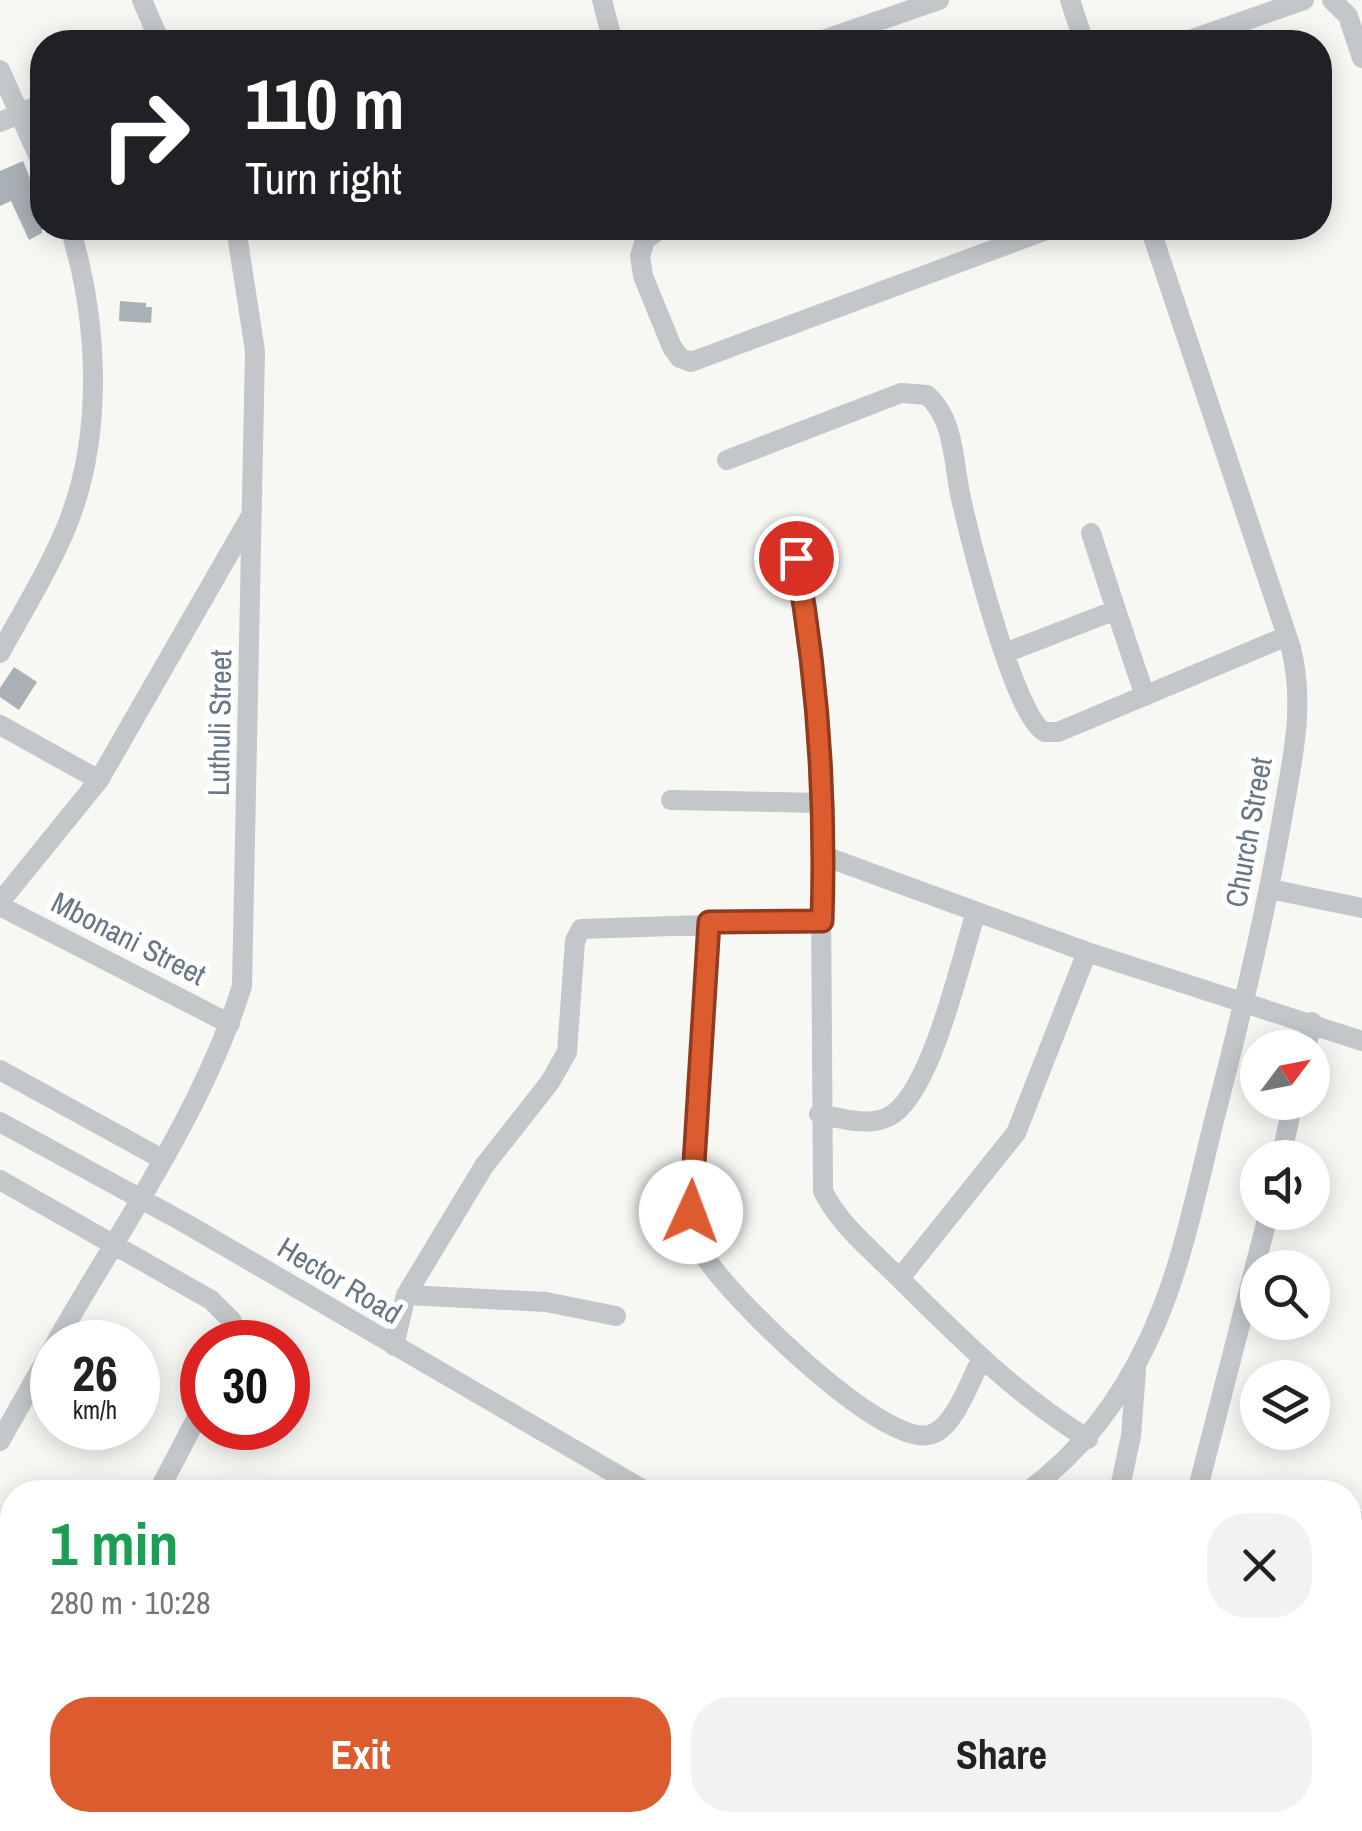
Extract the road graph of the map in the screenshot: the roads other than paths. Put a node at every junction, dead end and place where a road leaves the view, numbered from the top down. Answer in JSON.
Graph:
{"nodes":[{"id":1,"x":142,"y":0,"type":"edge"},
{"id":2,"x":602,"y":0,"type":"edge"},
{"id":3,"x":939,"y":0,"type":"edge"},
{"id":4,"x":1070,"y":0,"type":"edge"},
{"id":5,"x":1304,"y":0,"type":"edge"},
{"id":6,"x":1332,"y":0,"type":"edge"},
{"id":7,"x":155,"y":30,"type":"edge"},
{"id":8,"x":610,"y":30,"type":"edge"},
{"id":9,"x":852,"y":30,"type":"edge"},
{"id":10,"x":1080,"y":30,"type":"edge"},
{"id":11,"x":1218,"y":30,"type":"edge"},
{"id":12,"x":1362,"y":58,"type":"edge"},
{"id":13,"x":0,"y":70,"type":"edge"},
{"id":14,"x":10,"y":118,"type":"edge"},
{"id":15,"x":30,"y":147,"type":"edge"},
{"id":16,"x":73,"y":240,"type":"edge"},
{"id":17,"x":238,"y":240,"type":"edge"},
{"id":18,"x":646,"y":240,"type":"edge"},
{"id":19,"x":1020,"y":240,"type":"edge"},
{"id":20,"x":1154,"y":240,"type":"edge"},
{"id":21,"x":727,"y":460,"type":"dead end"},
{"id":22,"x":250,"y":516,"type":"junction"},
{"id":23,"x":1092,"y":534,"type":"dead end"},
{"id":24,"x":796,"y":558,"type":"dead end"},
{"id":25,"x":1116,"y":610,"type":"junction"},
{"id":26,"x":1287,"y":636,"type":"junction"},
{"id":27,"x":0,"y":653,"type":"edge"},
{"id":28,"x":1005,"y":654,"type":"junction"},
{"id":29,"x":1145,"y":696,"type":"junction"},
{"id":30,"x":0,"y":724,"type":"edge"},
{"id":31,"x":99,"y":780,"type":"junction"},
{"id":32,"x":671,"y":800,"type":"dead end"},
{"id":33,"x":821,"y":804,"type":"junction"},
{"id":34,"x":824,"y":856,"type":"junction"},
{"id":35,"x":1270,"y":889,"type":"junction"},
{"id":36,"x":0,"y":904,"type":"edge"},
{"id":37,"x":1362,"y":908,"type":"edge"},
{"id":38,"x":976,"y":912,"type":"junction"},
{"id":39,"x":822,"y":921,"type":"junction"},
{"id":40,"x":709,"y":922,"type":"junction"},
{"id":41,"x":1087,"y":952,"type":"junction"},
{"id":42,"x":1244,"y":1005,"type":"junction"},
{"id":43,"x":1312,"y":1022,"type":"junction"},
{"id":44,"x":230,"y":1024,"type":"junction"},
{"id":45,"x":1310,"y":1030,"type":"edge"},
{"id":46,"x":1362,"y":1040,"type":"edge"},
{"id":47,"x":0,"y":1070,"type":"edge"},
{"id":48,"x":819,"y":1114,"type":"junction"},
{"id":49,"x":0,"y":1122,"type":"edge"},
{"id":50,"x":162,"y":1158,"type":"junction"},
{"id":51,"x":0,"y":1180,"type":"edge"},
{"id":52,"x":139,"y":1196,"type":"junction"},
{"id":53,"x":1264,"y":1230,"type":"edge"},
{"id":54,"x":111,"y":1246,"type":"junction"},
{"id":55,"x":900,"y":1278,"type":"junction"},
{"id":56,"x":406,"y":1294,"type":"junction"},
{"id":57,"x":616,"y":1316,"type":"dead end"},
{"id":58,"x":69,"y":1320,"type":"edge"},
{"id":59,"x":231,"y":1320,"type":"edge"},
{"id":60,"x":394,"y":1346,"type":"junction"},
{"id":61,"x":981,"y":1360,"type":"junction"},
{"id":62,"x":1136,"y":1364,"type":"junction"},
{"id":63,"x":30,"y":1388,"type":"edge"},
{"id":64,"x":1088,"y":1439,"type":"junction"},
{"id":65,"x":0,"y":1441,"type":"edge"},
{"id":66,"x":180,"y":1450,"type":"edge"},
{"id":67,"x":164,"y":1480,"type":"edge"},
{"id":68,"x":626,"y":1480,"type":"edge"},
{"id":69,"x":1041,"y":1480,"type":"edge"},
{"id":70,"x":1124,"y":1480,"type":"edge"},
{"id":71,"x":1200,"y":1480,"type":"edge"}],
"edges":[{"from":1,"to":7,"type":"street"},
{"from":2,"to":8,"type":"street"},
{"from":3,"to":9,"type":"street"},
{"from":4,"to":10,"type":"street"},
{"from":5,"to":11,"type":"street"},
{"from":6,"to":12,"type":"street"},
{"from":13,"to":14,"type":"street"},
{"from":14,"to":15,"type":"street"},
{"from":16,"to":27,"type":"street"},
{"from":17,"to":22,"type":"street","name":"Luthuli Street"},
{"from":18,"to":19,"type":"street"},
{"from":20,"to":26,"type":"street","name":"Church Street"},
{"from":21,"to":28,"type":"street"},
{"from":22,"to":31,"type":"street"},
{"from":22,"to":44,"type":"street","name":"Luthuli Street"},
{"from":23,"to":25,"type":"street"},
{"from":24,"to":33,"type":"street"},
{"from":25,"to":28,"type":"street"},
{"from":25,"to":29,"type":"street"},
{"from":26,"to":29,"type":"street"},
{"from":26,"to":35,"type":"street","name":"Church Street"},
{"from":28,"to":29,"type":"street"},
{"from":30,"to":31,"type":"street"},
{"from":31,"to":36,"type":"street"},
{"from":32,"to":33,"type":"street"},
{"from":33,"to":34,"type":"street"},
{"from":34,"to":38,"type":"street"},
{"from":34,"to":39,"type":"street"},
{"from":35,"to":37,"type":"street"},
{"from":35,"to":42,"type":"street","name":"Church Street"},
{"from":36,"to":44,"type":"street","name":"Mbonani Street"},
{"from":38,"to":41,"type":"street"},
{"from":38,"to":48,"type":"street"},
{"from":39,"to":40,"type":"street"},
{"from":39,"to":48,"type":"street"},
{"from":40,"to":56,"type":"street"},
{"from":40,"to":61,"type":"street"},
{"from":41,"to":42,"type":"street"},
{"from":41,"to":55,"type":"street"},
{"from":42,"to":43,"type":"street"},
{"from":42,"to":62,"type":"street","name":"Church Street"},
{"from":43,"to":45,"type":"street"},
{"from":43,"to":46,"type":"street"},
{"from":44,"to":50,"type":"street","name":"Luthuli Street"},
{"from":47,"to":50,"type":"street"},
{"from":48,"to":55,"type":"street"},
{"from":49,"to":52,"type":"street","name":"Hector Road"},
{"from":50,"to":52,"type":"street","name":"Luthuli Street"},
{"from":51,"to":54,"type":"street"},
{"from":52,"to":54,"type":"street","name":"Luthuli Street"},
{"from":52,"to":60,"type":"street","name":"Hector Road"},
{"from":53,"to":71,"type":"street"},
{"from":54,"to":58,"type":"street","name":"Luthuli Street"},
{"from":54,"to":59,"type":"street"},
{"from":55,"to":61,"type":"street"},
{"from":56,"to":57,"type":"street"},
{"from":56,"to":60,"type":"street"},
{"from":60,"to":68,"type":"street","name":"Hector Road"},
{"from":61,"to":64,"type":"street"},
{"from":62,"to":64,"type":"street","name":"Church Street"},
{"from":62,"to":70,"type":"street"},
{"from":63,"to":65,"type":"street","name":"Luthuli Street"},
{"from":64,"to":69,"type":"street"},
{"from":66,"to":67,"type":"street"}]}
